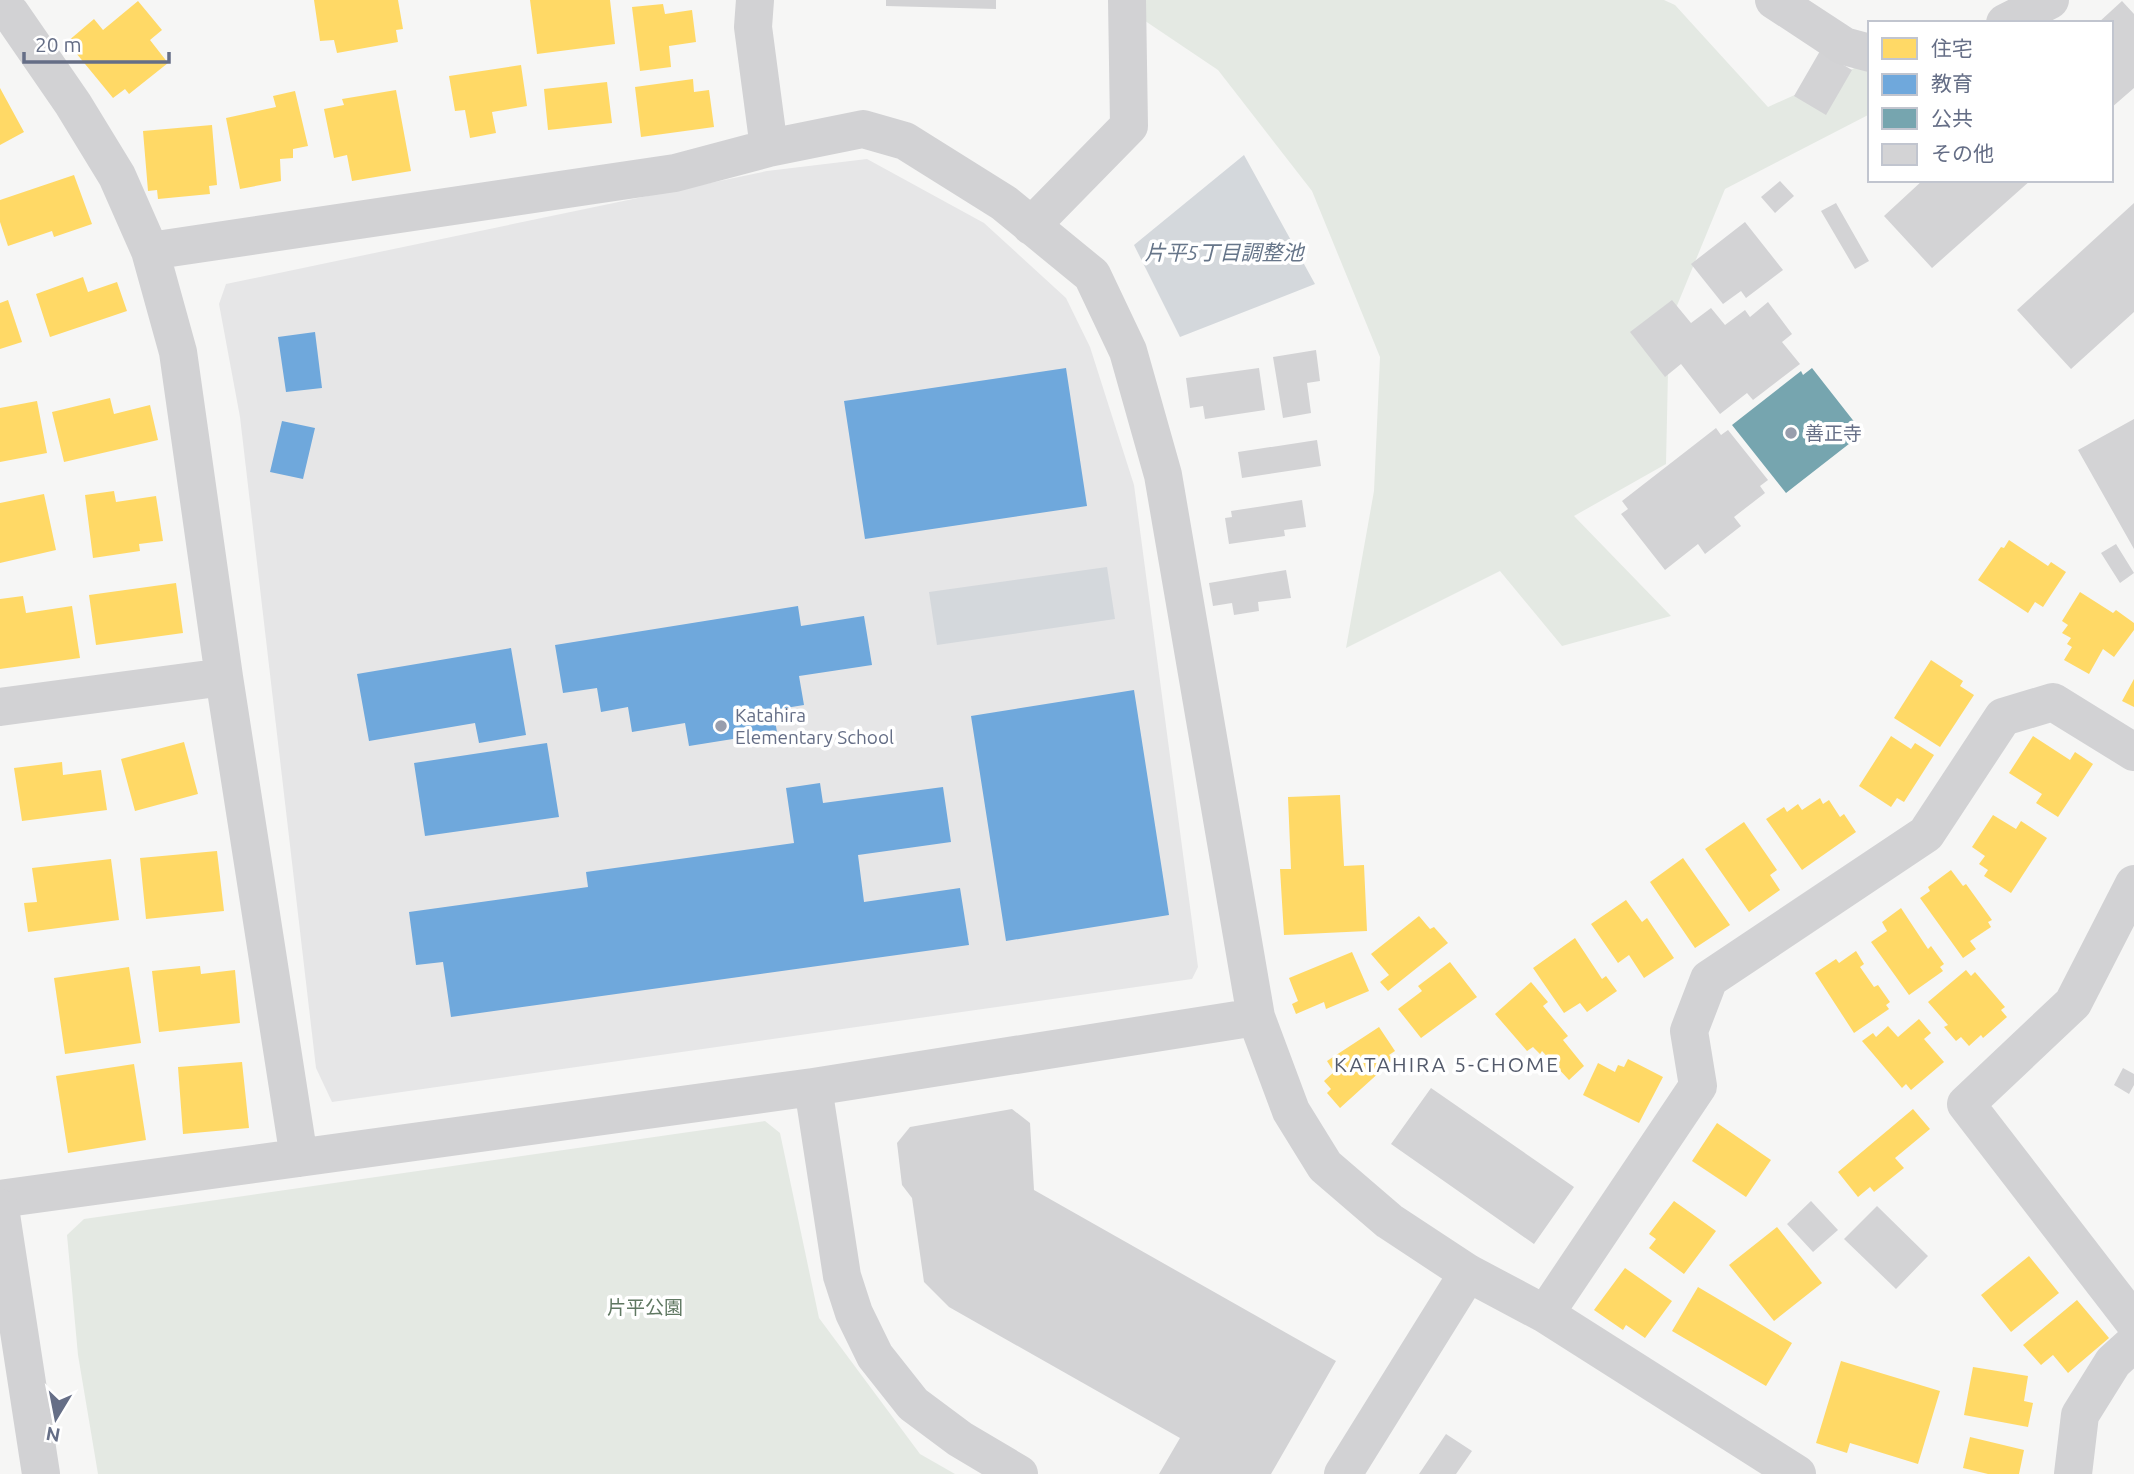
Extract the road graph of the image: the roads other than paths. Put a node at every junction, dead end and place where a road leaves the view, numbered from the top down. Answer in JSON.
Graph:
{"nodes":[{"id":1,"x":755,"y":0,"type":"edge"},
{"id":2,"x":1127,"y":0,"type":"edge"},
{"id":3,"x":1774,"y":0,"type":"edge"},
{"id":4,"x":2050,"y":0,"type":"edge"},
{"id":5,"x":13,"y":6,"type":"edge"},
{"id":6,"x":2008,"y":21,"type":"edge"},
{"id":7,"x":1868,"y":53,"type":"edge"},
{"id":8,"x":769,"y":148,"type":"junction"},
{"id":9,"x":1031,"y":226,"type":"junction"},
{"id":10,"x":150,"y":251,"type":"junction"},
{"id":11,"x":225,"y":677,"type":"junction"},
{"id":12,"x":0,"y":707,"type":"edge"},
{"id":13,"x":2134,"y":752,"type":"edge"},
{"id":14,"x":2134,"y":884,"type":"edge"},
{"id":15,"x":1256,"y":1017,"type":"junction"},
{"id":16,"x":813,"y":1087,"type":"junction"},
{"id":17,"x":299,"y":1158,"type":"junction"},
{"id":18,"x":0,"y":1199,"type":"edge"},
{"id":19,"x":0,"y":1208,"type":"edge"},
{"id":20,"x":1468,"y":1273,"type":"junction"},
{"id":21,"x":1545,"y":1314,"type":"junction"},
{"id":22,"x":2134,"y":1322,"type":"edge"},
{"id":23,"x":2134,"y":1343,"type":"edge"},
{"id":24,"x":41,"y":1474,"type":"edge"},
{"id":25,"x":1019,"y":1474,"type":"edge"},
{"id":26,"x":1343,"y":1474,"type":"edge"},
{"id":27,"x":1797,"y":1474,"type":"edge"},
{"id":28,"x":2073,"y":1474,"type":"edge"}],
"edges":[{"from":1,"to":8,"type":"street"},
{"from":2,"to":9,"type":"street"},
{"from":3,"to":7,"type":"street"},
{"from":4,"to":6,"type":"street"},
{"from":5,"to":10,"type":"street"},
{"from":8,"to":9,"type":"street"},
{"from":8,"to":10,"type":"street"},
{"from":9,"to":15,"type":"street"},
{"from":10,"to":11,"type":"street"},
{"from":11,"to":12,"type":"street"},
{"from":11,"to":17,"type":"street"},
{"from":13,"to":21,"type":"street"},
{"from":14,"to":22,"type":"street"},
{"from":15,"to":16,"type":"street"},
{"from":15,"to":20,"type":"street"},
{"from":16,"to":17,"type":"street"},
{"from":16,"to":25,"type":"street"},
{"from":17,"to":18,"type":"street"},
{"from":19,"to":24,"type":"street"},
{"from":20,"to":21,"type":"street"},
{"from":20,"to":26,"type":"street"},
{"from":21,"to":27,"type":"street"},
{"from":23,"to":28,"type":"street"}]}
